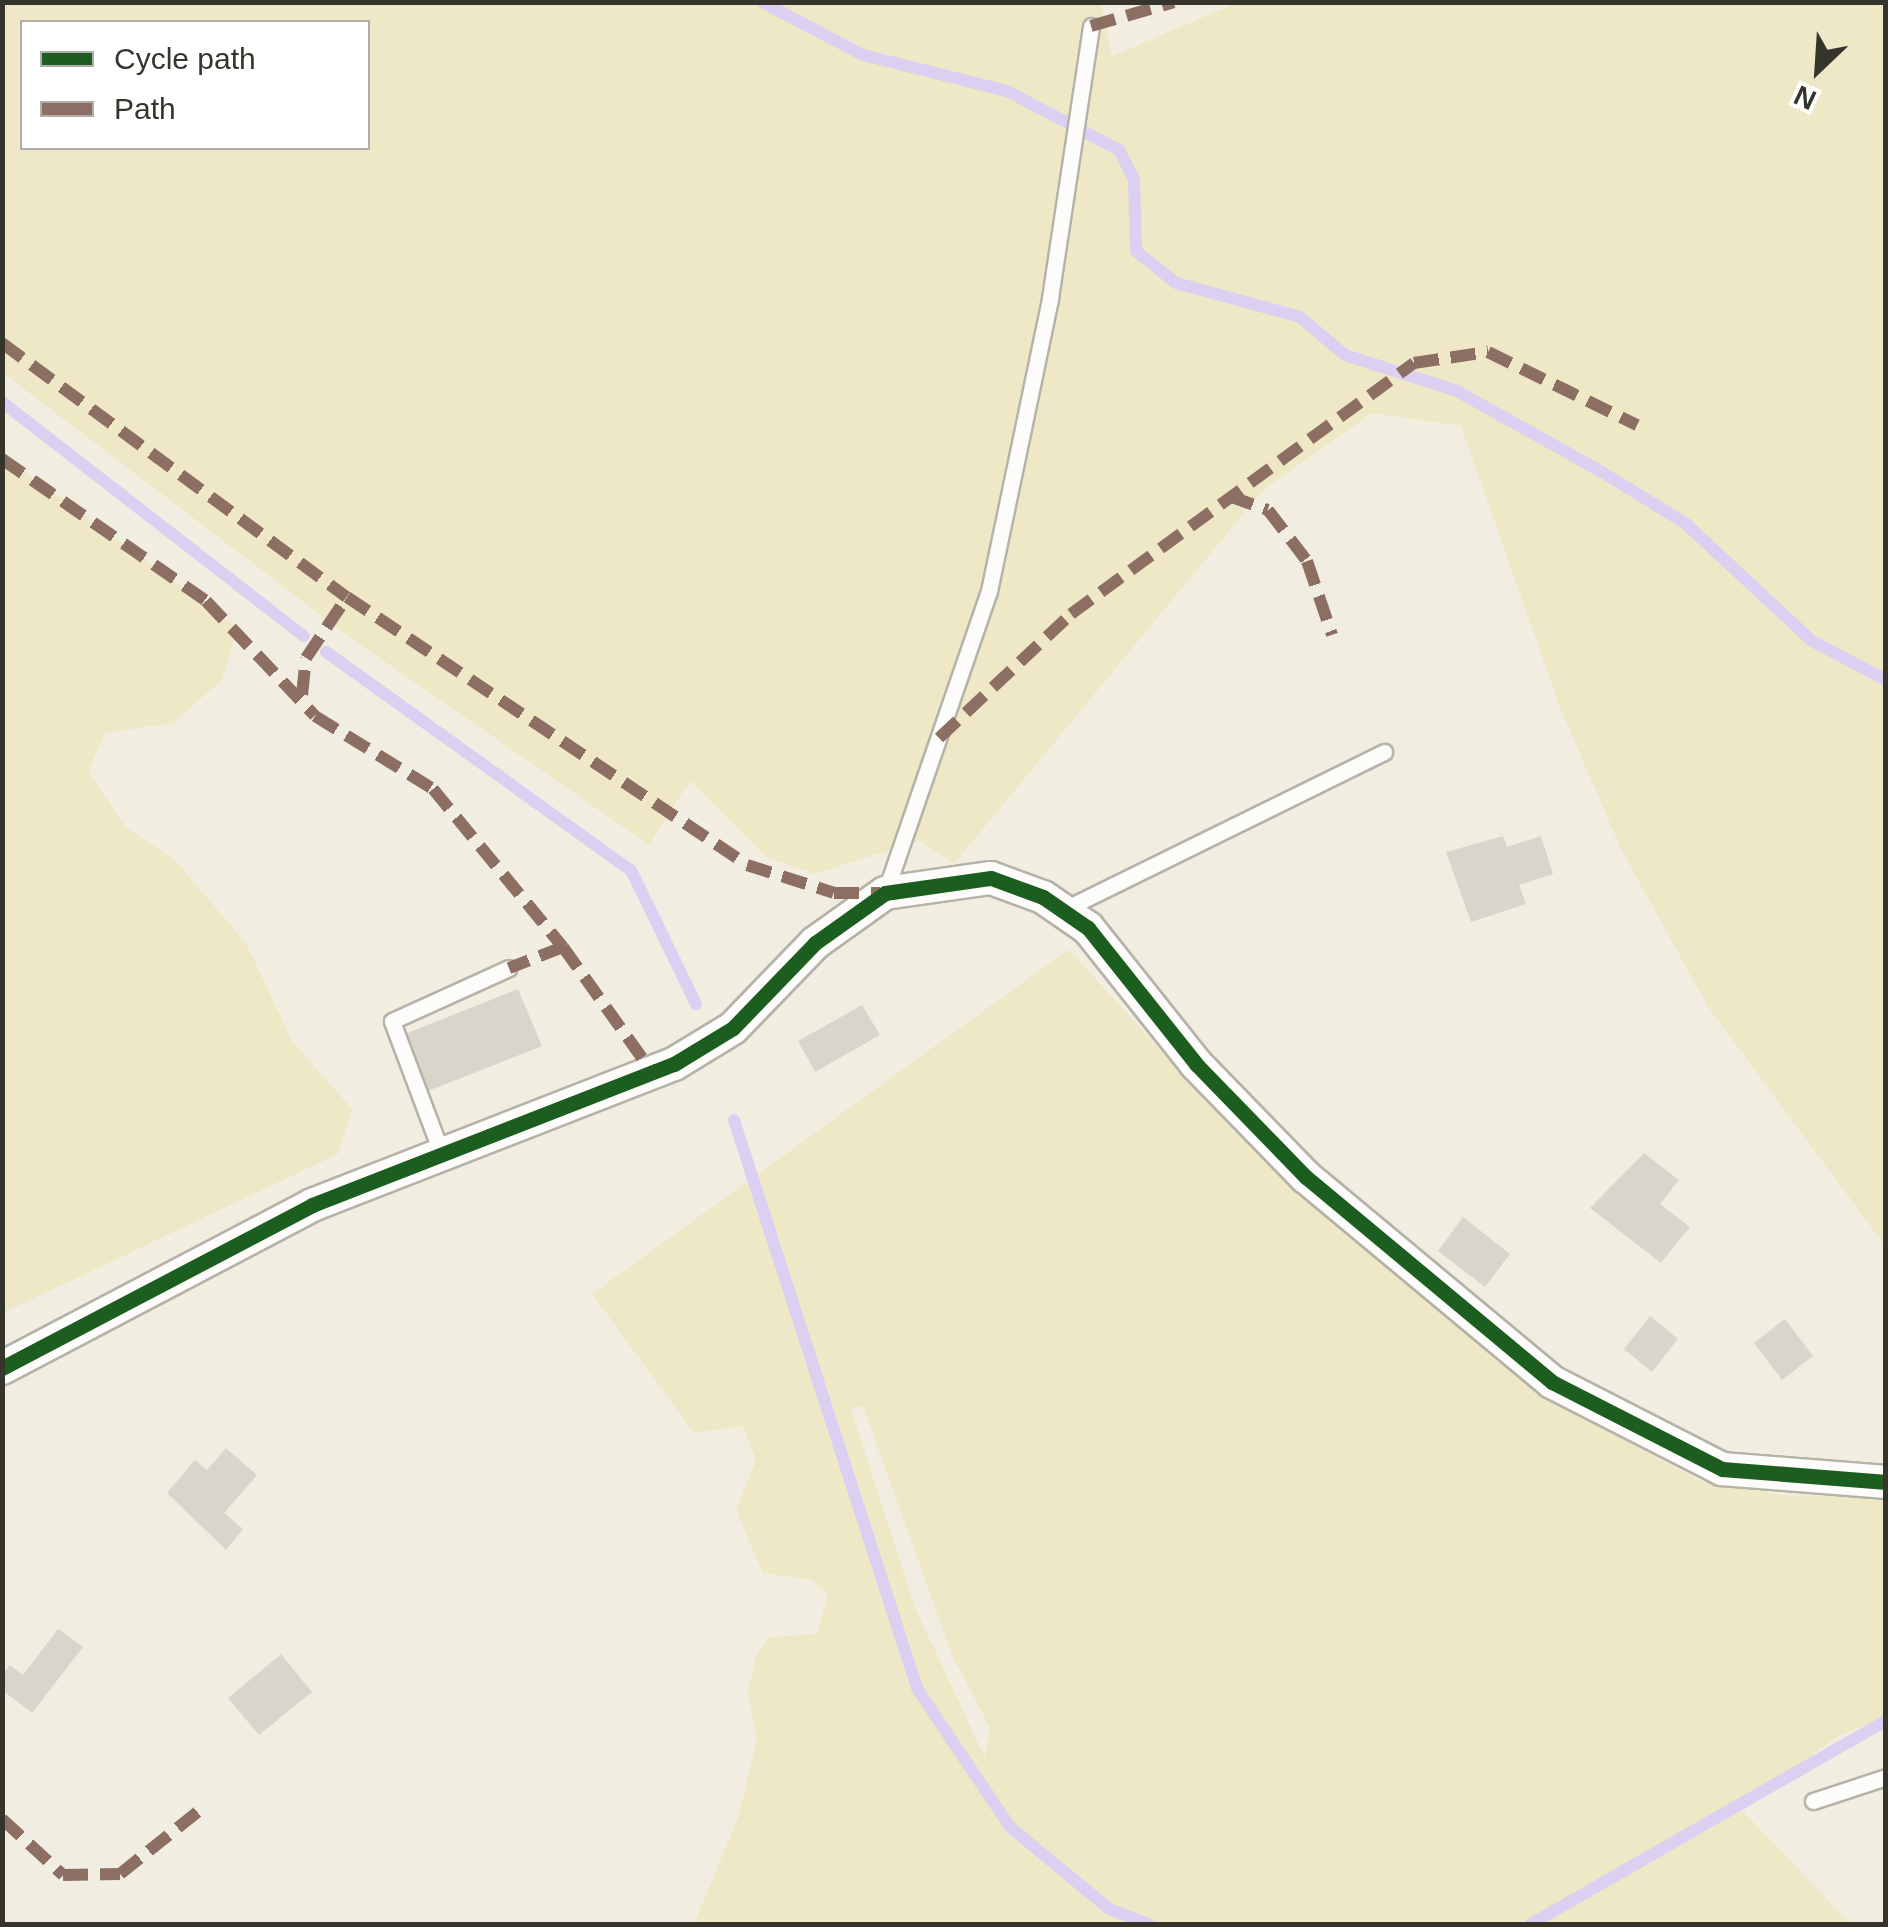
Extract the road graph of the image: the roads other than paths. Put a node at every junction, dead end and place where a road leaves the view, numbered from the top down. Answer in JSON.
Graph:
{"nodes":[{"id":1,"x":1090,"y":26,"type":"dead end"},
{"id":2,"x":1384,"y":752,"type":"dead end"},
{"id":3,"x":885,"y":892,"type":"junction"},
{"id":4,"x":1063,"y":910,"type":"junction"},
{"id":5,"x":509,"y":968,"type":"dead end"},
{"id":6,"x":443,"y":1157,"type":"junction"},
{"id":7,"x":2,"y":1368,"type":"edge"},
{"id":8,"x":1886,"y":1482,"type":"edge"},
{"id":9,"x":1886,"y":1776,"type":"edge"},
{"id":10,"x":1813,"y":1802,"type":"dead end"}],
"edges":[{"from":1,"to":3,"type":"lane"},
{"from":2,"to":4,"type":"lane"},
{"from":3,"to":4,"type":"street"},
{"from":3,"to":6,"type":"street"},
{"from":4,"to":8,"type":"street"},
{"from":5,"to":6,"type":"lane"},
{"from":6,"to":7,"type":"street"},
{"from":9,"to":10,"type":"lane"}]}
